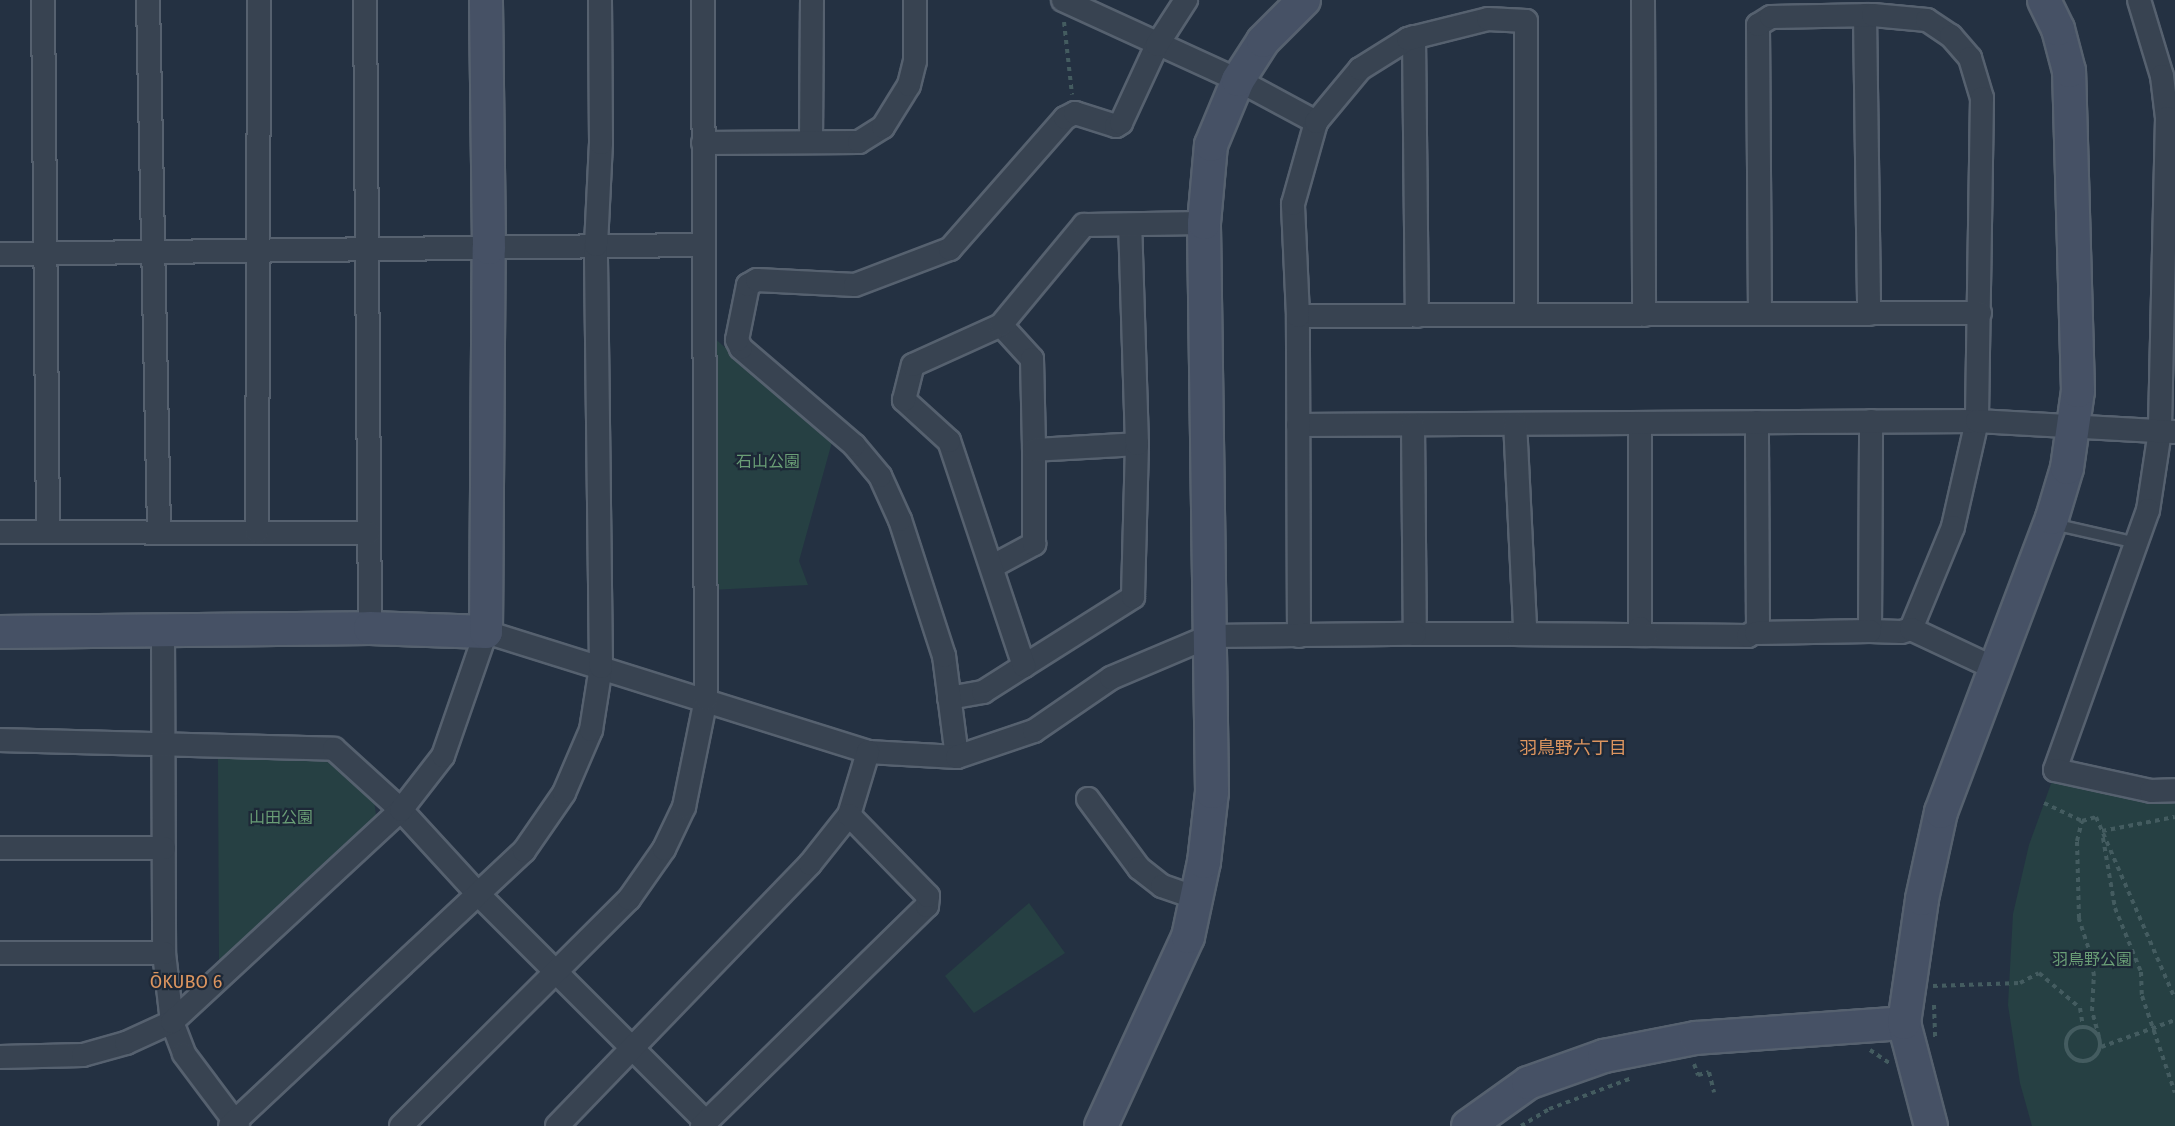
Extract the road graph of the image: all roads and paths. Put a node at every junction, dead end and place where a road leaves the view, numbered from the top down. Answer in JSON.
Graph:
{"nodes":[{"id":1,"x":43,"y":0,"type":"edge"},
{"id":2,"x":148,"y":0,"type":"edge"},
{"id":3,"x":259,"y":0,"type":"edge"},
{"id":4,"x":365,"y":0,"type":"edge"},
{"id":5,"x":486,"y":0,"type":"edge"},
{"id":6,"x":600,"y":0,"type":"edge"},
{"id":7,"x":703,"y":0,"type":"edge"},
{"id":8,"x":812,"y":0,"type":"edge"},
{"id":9,"x":915,"y":0,"type":"edge"},
{"id":10,"x":1186,"y":0,"type":"edge"},
{"id":11,"x":1304,"y":0,"type":"edge"},
{"id":12,"x":1644,"y":0,"type":"edge"},
{"id":13,"x":2044,"y":0,"type":"edge"},
{"id":14,"x":2139,"y":0,"type":"edge"},
{"id":15,"x":1063,"y":10,"type":"edge"},
{"id":16,"x":1865,"y":15,"type":"junction"},
{"id":17,"x":1414,"y":37,"type":"junction"},
{"id":18,"x":1157,"y":45,"type":"junction"},
{"id":19,"x":1238,"y":80,"type":"junction"},
{"id":20,"x":1073,"y":102,"type":"dead end"},
{"id":21,"x":2171,"y":118,"type":"edge"},
{"id":22,"x":1316,"y":122,"type":"junction"},
{"id":23,"x":811,"y":142,"type":"junction"},
{"id":24,"x":703,"y":143,"type":"junction"},
{"id":25,"x":1204,"y":223,"type":"junction"},
{"id":26,"x":1130,"y":226,"type":"junction"},
{"id":27,"x":596,"y":245,"type":"junction"},
{"id":28,"x":701,"y":245,"type":"junction"},
{"id":29,"x":489,"y":248,"type":"junction"},
{"id":30,"x":367,"y":250,"type":"junction"},
{"id":31,"x":258,"y":252,"type":"junction"},
{"id":32,"x":0,"y":254,"type":"edge"},
{"id":33,"x":45,"y":254,"type":"junction"},
{"id":34,"x":153,"y":254,"type":"junction"},
{"id":35,"x":1980,"y":313,"type":"junction"},
{"id":36,"x":1760,"y":314,"type":"junction"},
{"id":37,"x":1869,"y":314,"type":"junction"},
{"id":38,"x":1526,"y":315,"type":"junction"},
{"id":39,"x":1644,"y":315,"type":"junction"},
{"id":40,"x":1298,"y":316,"type":"junction"},
{"id":41,"x":1417,"y":316,"type":"junction"},
{"id":42,"x":1001,"y":325,"type":"junction"},
{"id":43,"x":1871,"y":421,"type":"junction"},
{"id":44,"x":1977,"y":421,"type":"junction"},
{"id":45,"x":1757,"y":422,"type":"junction"},
{"id":46,"x":1640,"y":423,"type":"junction"},
{"id":47,"x":1515,"y":424,"type":"junction"},
{"id":48,"x":1298,"y":425,"type":"junction"},
{"id":49,"x":1413,"y":425,"type":"junction"},
{"id":50,"x":2073,"y":429,"type":"junction"},
{"id":51,"x":2168,"y":431,"type":"edge"},
{"id":52,"x":1137,"y":444,"type":"junction"},
{"id":53,"x":1034,"y":450,"type":"junction"},
{"id":54,"x":2051,"y":520,"type":"junction"},
{"id":55,"x":159,"y":530,"type":"junction"},
{"id":56,"x":48,"y":531,"type":"junction"},
{"id":57,"x":0,"y":532,"type":"edge"},
{"id":58,"x":258,"y":532,"type":"junction"},
{"id":59,"x":369,"y":533,"type":"junction"},
{"id":60,"x":2138,"y":541,"type":"junction"},
{"id":61,"x":993,"y":566,"type":"junction"},
{"id":62,"x":369,"y":628,"type":"junction"},
{"id":63,"x":1911,"y":629,"type":"junction"},
{"id":64,"x":1870,"y":631,"type":"junction"},
{"id":65,"x":0,"y":632,"type":"edge"},
{"id":66,"x":163,"y":632,"type":"junction"},
{"id":67,"x":486,"y":632,"type":"junction"},
{"id":68,"x":1519,"y":633,"type":"junction"},
{"id":69,"x":1756,"y":633,"type":"junction"},
{"id":70,"x":1415,"y":634,"type":"junction"},
{"id":71,"x":1646,"y":635,"type":"junction"},
{"id":72,"x":1210,"y":636,"type":"junction"},
{"id":73,"x":1299,"y":636,"type":"junction"},
{"id":74,"x":1024,"y":666,"type":"junction"},
{"id":75,"x":601,"y":667,"type":"junction"},
{"id":76,"x":1994,"y":668,"type":"junction"},
{"id":77,"x":949,"y":698,"type":"junction"},
{"id":78,"x":706,"y":699,"type":"junction"},
{"id":79,"x":0,"y":740,"type":"edge"},
{"id":80,"x":164,"y":742,"type":"junction"},
{"id":81,"x":868,"y":752,"type":"junction"},
{"id":82,"x":957,"y":757,"type":"junction"},
{"id":83,"x":2174,"y":787,"type":"edge"},
{"id":84,"x":1088,"y":799,"type":"dead end"},
{"id":85,"x":2044,"y":803,"type":"dead end"},
{"id":86,"x":401,"y":810,"type":"junction"},
{"id":87,"x":849,"y":815,"type":"junction"},
{"id":88,"x":2175,"y":817,"type":"edge"},
{"id":89,"x":2082,"y":821,"type":"junction"},
{"id":90,"x":2102,"y":831,"type":"junction"},
{"id":91,"x":0,"y":848,"type":"edge"},
{"id":92,"x":164,"y":848,"type":"junction"},
{"id":93,"x":480,"y":894,"type":"junction"},
{"id":94,"x":1197,"y":898,"type":"junction"},
{"id":95,"x":0,"y":952,"type":"edge"},
{"id":96,"x":164,"y":953,"type":"junction"},
{"id":97,"x":555,"y":969,"type":"junction"},
{"id":98,"x":1933,"y":976,"type":"dead end"},
{"id":99,"x":1933,"y":987,"type":"junction"},
{"id":100,"x":2175,"y":999,"type":"edge"},
{"id":101,"x":2175,"y":1020,"type":"edge"},
{"id":102,"x":172,"y":1022,"type":"junction"},
{"id":103,"x":1904,"y":1023,"type":"junction"},
{"id":104,"x":2083,"y":1027,"type":"junction"},
{"id":105,"x":2154,"y":1030,"type":"junction"},
{"id":106,"x":2099,"y":1037,"type":"junction"},
{"id":107,"x":1863,"y":1046,"type":"dead end"},
{"id":108,"x":1936,"y":1046,"type":"dead end"},
{"id":109,"x":2101,"y":1047,"type":"junction"},
{"id":110,"x":633,"y":1050,"type":"junction"},
{"id":111,"x":0,"y":1057,"type":"edge"},
{"id":112,"x":1707,"y":1062,"type":"dead end"},
{"id":113,"x":1694,"y":1064,"type":"junction"},
{"id":114,"x":1683,"y":1066,"type":"dead end"},
{"id":115,"x":1899,"y":1070,"type":"dead end"},
{"id":116,"x":1640,"y":1076,"type":"dead end"},
{"id":117,"x":1714,"y":1092,"type":"dead end"},
{"id":118,"x":2175,"y":1093,"type":"edge"},
{"id":119,"x":234,"y":1124,"type":"edge"},
{"id":120,"x":704,"y":1124,"type":"edge"},
{"id":121,"x":401,"y":1126,"type":"edge"},
{"id":122,"x":556,"y":1126,"type":"edge"},
{"id":123,"x":1101,"y":1126,"type":"edge"},
{"id":124,"x":1468,"y":1126,"type":"edge"},
{"id":125,"x":1521,"y":1126,"type":"edge"},
{"id":126,"x":1932,"y":1126,"type":"edge"}],
"edges":[{"from":1,"to":33,"type":"street"},
{"from":2,"to":34,"type":"street"},
{"from":3,"to":31,"type":"street"},
{"from":4,"to":30,"type":"street"},
{"from":5,"to":29,"type":"street"},
{"from":6,"to":27,"type":"street"},
{"from":7,"to":24,"type":"street"},
{"from":8,"to":23,"type":"street"},
{"from":9,"to":23,"type":"street"},
{"from":10,"to":18,"type":"street"},
{"from":11,"to":19,"type":"street"},
{"from":12,"to":39,"type":"street"},
{"from":13,"to":50,"type":"street"},
{"from":14,"to":21,"type":"street"},
{"from":15,"to":18,"type":"street"},
{"from":15,"to":20,"type":"path"},
{"from":16,"to":35,"type":"street"},
{"from":16,"to":36,"type":"street"},
{"from":16,"to":37,"type":"street"},
{"from":17,"to":22,"type":"street"},
{"from":17,"to":38,"type":"street"},
{"from":17,"to":41,"type":"street"},
{"from":18,"to":19,"type":"street"},
{"from":18,"to":77,"type":"street"},
{"from":19,"to":22,"type":"street"},
{"from":19,"to":25,"type":"street"},
{"from":21,"to":51,"type":"street"},
{"from":22,"to":40,"type":"street"},
{"from":23,"to":24,"type":"street"},
{"from":24,"to":28,"type":"street"},
{"from":25,"to":26,"type":"street"},
{"from":25,"to":72,"type":"street"},
{"from":26,"to":42,"type":"street"},
{"from":26,"to":52,"type":"street"},
{"from":27,"to":28,"type":"street"},
{"from":27,"to":29,"type":"street"},
{"from":27,"to":75,"type":"street"},
{"from":28,"to":78,"type":"street"},
{"from":29,"to":30,"type":"street"},
{"from":29,"to":67,"type":"street"},
{"from":30,"to":31,"type":"street"},
{"from":30,"to":59,"type":"street"},
{"from":31,"to":34,"type":"street"},
{"from":31,"to":58,"type":"street"},
{"from":32,"to":33,"type":"street"},
{"from":33,"to":34,"type":"street"},
{"from":33,"to":56,"type":"street"},
{"from":34,"to":55,"type":"street"},
{"from":35,"to":37,"type":"street"},
{"from":35,"to":44,"type":"street"},
{"from":36,"to":37,"type":"street"},
{"from":36,"to":39,"type":"street"},
{"from":38,"to":39,"type":"street"},
{"from":38,"to":41,"type":"street"},
{"from":40,"to":41,"type":"street"},
{"from":40,"to":48,"type":"street"},
{"from":42,"to":53,"type":"street"},
{"from":42,"to":61,"type":"street"},
{"from":43,"to":44,"type":"street"},
{"from":43,"to":45,"type":"street"},
{"from":43,"to":64,"type":"street"},
{"from":44,"to":50,"type":"street"},
{"from":44,"to":63,"type":"street"},
{"from":45,"to":46,"type":"street"},
{"from":45,"to":69,"type":"street"},
{"from":46,"to":47,"type":"street"},
{"from":46,"to":71,"type":"street"},
{"from":47,"to":49,"type":"street"},
{"from":47,"to":68,"type":"street"},
{"from":48,"to":49,"type":"street"},
{"from":48,"to":73,"type":"street"},
{"from":49,"to":70,"type":"street"},
{"from":50,"to":51,"type":"street"},
{"from":50,"to":54,"type":"street"},
{"from":51,"to":60,"type":"street"},
{"from":52,"to":53,"type":"street"},
{"from":52,"to":74,"type":"street"},
{"from":53,"to":61,"type":"street"},
{"from":54,"to":60,"type":"lane"},
{"from":54,"to":76,"type":"street"},
{"from":55,"to":56,"type":"street"},
{"from":55,"to":58,"type":"street"},
{"from":56,"to":57,"type":"street"},
{"from":58,"to":59,"type":"street"},
{"from":59,"to":62,"type":"street"},
{"from":60,"to":83,"type":"street"},
{"from":61,"to":74,"type":"street"},
{"from":62,"to":66,"type":"street"},
{"from":62,"to":67,"type":"street"},
{"from":63,"to":64,"type":"street"},
{"from":63,"to":76,"type":"street"},
{"from":64,"to":69,"type":"street"},
{"from":65,"to":66,"type":"street"},
{"from":66,"to":80,"type":"street"},
{"from":67,"to":75,"type":"street"},
{"from":67,"to":86,"type":"street"},
{"from":68,"to":70,"type":"street"},
{"from":68,"to":71,"type":"street"},
{"from":69,"to":71,"type":"street"},
{"from":70,"to":73,"type":"street"},
{"from":72,"to":73,"type":"street"},
{"from":72,"to":82,"type":"street"},
{"from":72,"to":94,"type":"street"},
{"from":74,"to":77,"type":"street"},
{"from":75,"to":78,"type":"street"},
{"from":75,"to":93,"type":"street"},
{"from":76,"to":103,"type":"street"},
{"from":77,"to":82,"type":"street"},
{"from":78,"to":81,"type":"street"},
{"from":78,"to":97,"type":"street"},
{"from":79,"to":80,"type":"street"},
{"from":80,"to":86,"type":"street"},
{"from":80,"to":92,"type":"street"},
{"from":81,"to":82,"type":"street"},
{"from":81,"to":87,"type":"street"},
{"from":84,"to":94,"type":"street"},
{"from":85,"to":89,"type":"path"},
{"from":86,"to":93,"type":"street"},
{"from":86,"to":102,"type":"street"},
{"from":87,"to":110,"type":"street"},
{"from":87,"to":120,"type":"street"},
{"from":88,"to":90,"type":"path"},
{"from":89,"to":90,"type":"path"},
{"from":89,"to":106,"type":"path"},
{"from":90,"to":100,"type":"path"},
{"from":90,"to":105,"type":"path"},
{"from":91,"to":92,"type":"street"},
{"from":92,"to":96,"type":"street"},
{"from":93,"to":97,"type":"street"},
{"from":93,"to":119,"type":"street"},
{"from":94,"to":123,"type":"street"},
{"from":95,"to":96,"type":"street"},
{"from":96,"to":102,"type":"street"},
{"from":97,"to":110,"type":"street"},
{"from":97,"to":121,"type":"street"},
{"from":98,"to":99,"type":"path"},
{"from":99,"to":104,"type":"path"},
{"from":99,"to":108,"type":"path"},
{"from":101,"to":105,"type":"path"},
{"from":102,"to":111,"type":"street"},
{"from":102,"to":119,"type":"street"},
{"from":103,"to":124,"type":"street"},
{"from":103,"to":126,"type":"street"},
{"from":104,"to":106,"type":"path"},
{"from":104,"to":109,"type":"path"},
{"from":105,"to":109,"type":"path"},
{"from":105,"to":118,"type":"path"},
{"from":106,"to":109,"type":"path"},
{"from":107,"to":115,"type":"path"},
{"from":110,"to":120,"type":"street"},
{"from":110,"to":122,"type":"street"},
{"from":112,"to":113,"type":"path"},
{"from":113,"to":114,"type":"path"},
{"from":113,"to":117,"type":"path"},
{"from":116,"to":125,"type":"path"}]}
